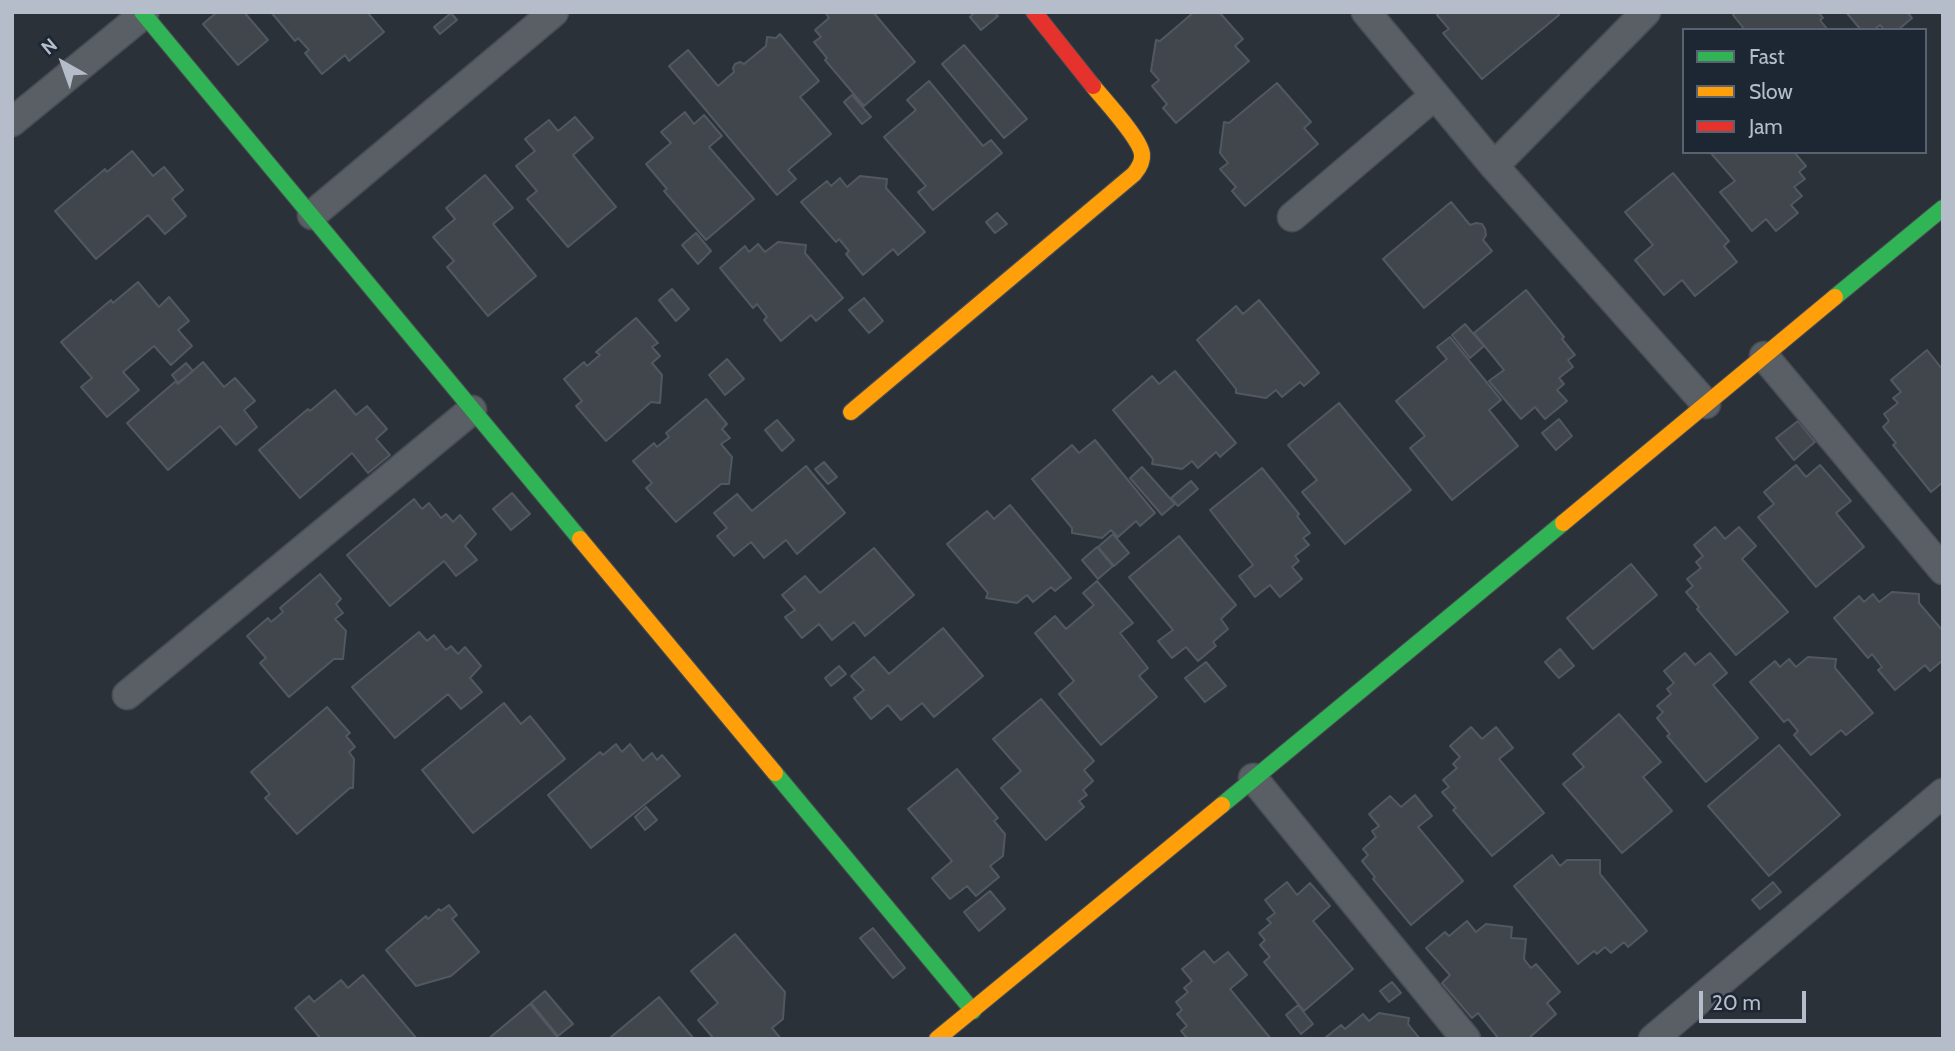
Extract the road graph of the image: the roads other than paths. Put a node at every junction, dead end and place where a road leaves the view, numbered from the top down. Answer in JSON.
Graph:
{"nodes":[{"id":1,"x":554,"y":12,"type":"edge"},
{"id":2,"x":1034,"y":12,"type":"edge"},
{"id":3,"x":1366,"y":12,"type":"edge"},
{"id":4,"x":1646,"y":12,"type":"edge"},
{"id":5,"x":143,"y":13,"type":"edge"},
{"id":6,"x":1434,"y":96,"type":"junction"},
{"id":7,"x":12,"y":122,"type":"edge"},
{"id":8,"x":1494,"y":166,"type":"junction"},
{"id":9,"x":1943,"y":208,"type":"edge"},
{"id":10,"x":312,"y":215,"type":"junction"},
{"id":11,"x":1292,"y":217,"type":"dead end"},
{"id":12,"x":1764,"y":356,"type":"junction"},
{"id":13,"x":1706,"y":404,"type":"junction"},
{"id":14,"x":472,"y":410,"type":"junction"},
{"id":15,"x":851,"y":412,"type":"dead end"},
{"id":16,"x":1943,"y":570,"type":"edge"},
{"id":17,"x":127,"y":695,"type":"dead end"},
{"id":18,"x":1253,"y":778,"type":"junction"},
{"id":19,"x":1943,"y":793,"type":"edge"},
{"id":20,"x":972,"y":1011,"type":"junction"},
{"id":21,"x":937,"y":1039,"type":"edge"},
{"id":22,"x":1466,"y":1039,"type":"edge"},
{"id":23,"x":1653,"y":1039,"type":"edge"}],
"edges":[{"from":1,"to":10,"type":"street"},
{"from":2,"to":15,"type":"street"},
{"from":3,"to":6,"type":"street"},
{"from":4,"to":8,"type":"street"},
{"from":5,"to":7,"type":"street"},
{"from":5,"to":10,"type":"street"},
{"from":6,"to":8,"type":"street"},
{"from":6,"to":11,"type":"street"},
{"from":8,"to":13,"type":"street"},
{"from":9,"to":12,"type":"street"},
{"from":10,"to":14,"type":"street"},
{"from":12,"to":13,"type":"street"},
{"from":12,"to":16,"type":"street"},
{"from":13,"to":18,"type":"street"},
{"from":14,"to":17,"type":"street"},
{"from":14,"to":20,"type":"street"},
{"from":18,"to":20,"type":"street"},
{"from":18,"to":22,"type":"street"},
{"from":19,"to":23,"type":"street"},
{"from":20,"to":21,"type":"street"}]}
